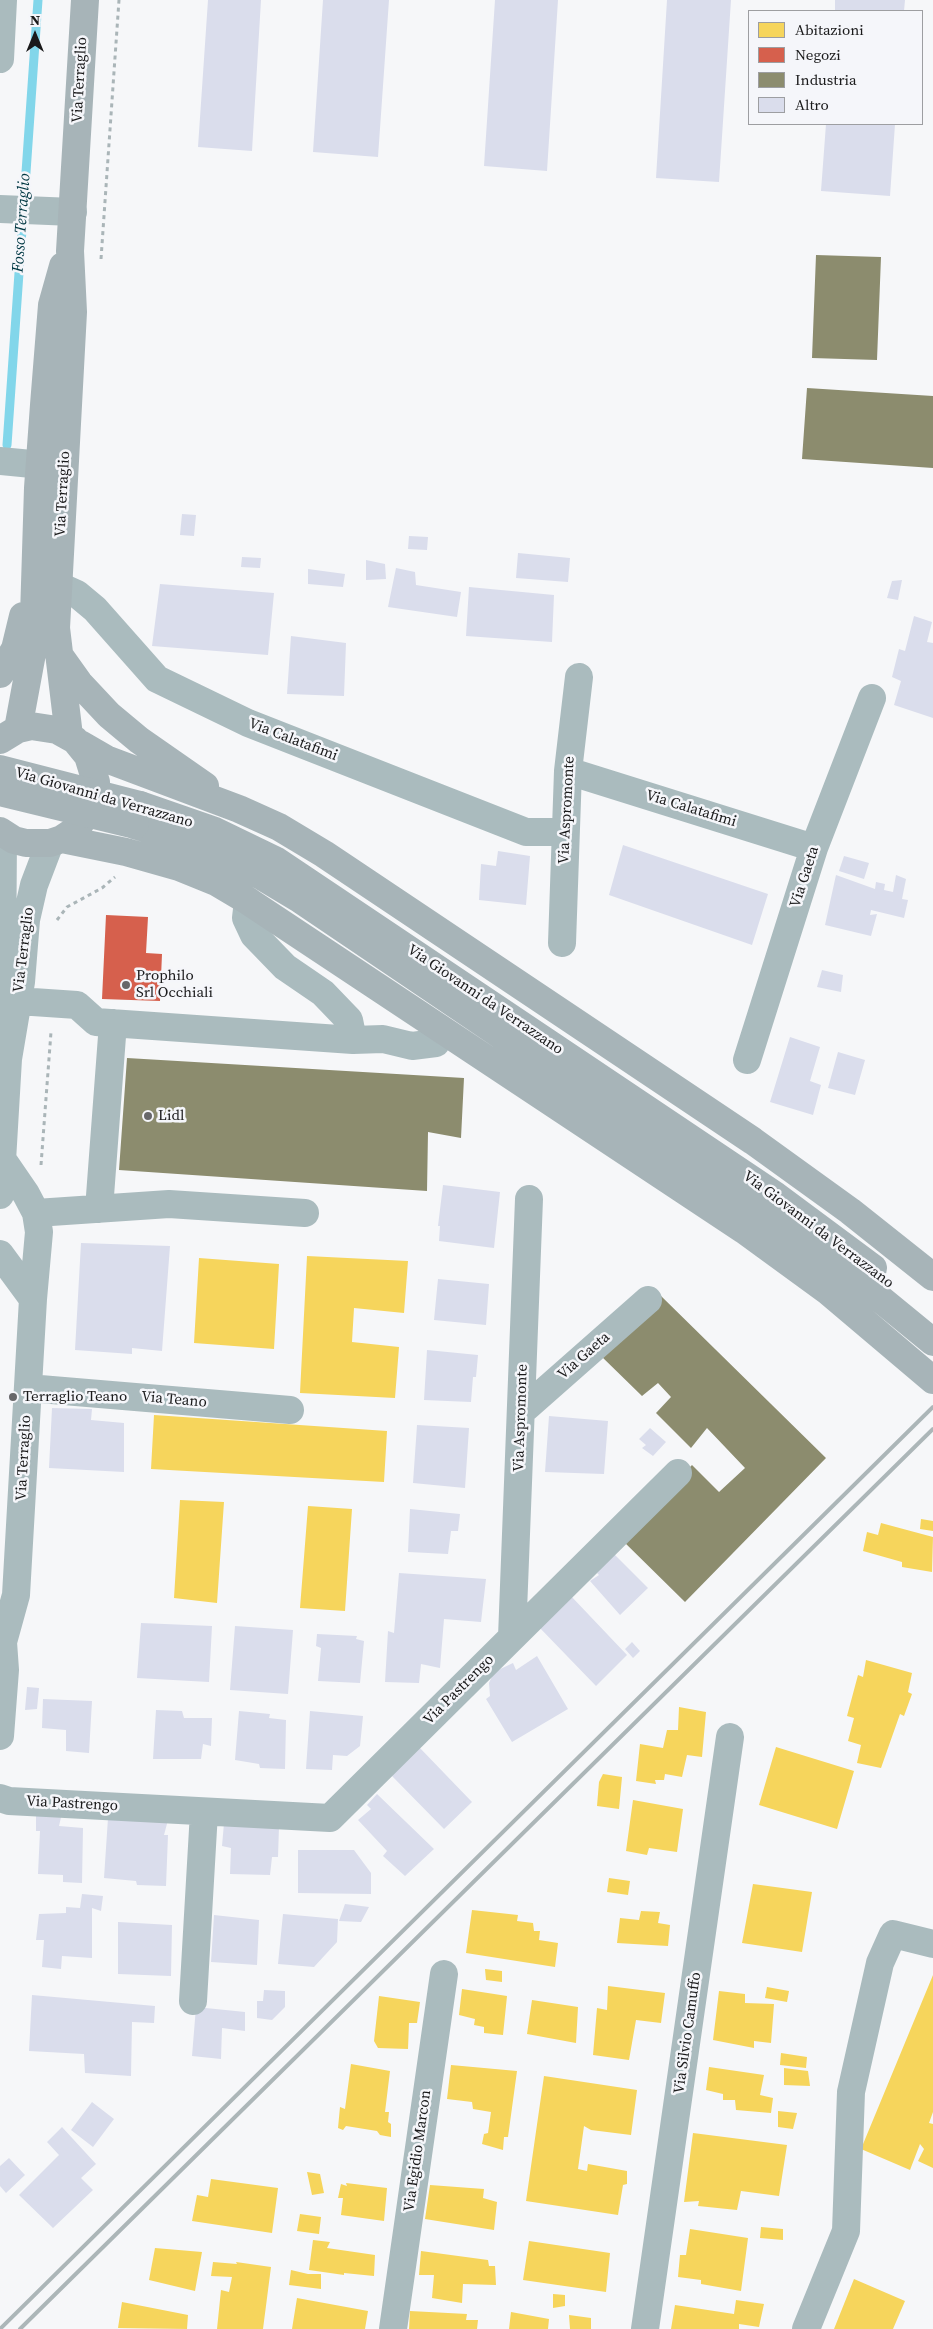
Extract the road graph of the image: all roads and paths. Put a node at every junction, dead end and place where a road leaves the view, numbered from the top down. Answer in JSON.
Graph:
{"nodes":[{"id":1,"x":3,"y":0,"type":"edge"},
{"id":2,"x":85,"y":0,"type":"edge"},
{"id":3,"x":0,"y":59,"type":"edge"},
{"id":4,"x":3,"y":209,"type":"edge"},
{"id":5,"x":73,"y":212,"type":"junction"},
{"id":6,"x":0,"y":462,"type":"edge"},
{"id":7,"x":48,"y":474,"type":"junction"},
{"id":8,"x":57,"y":585,"type":"junction"},
{"id":9,"x":58,"y":653,"type":"junction"},
{"id":10,"x":0,"y":674,"type":"edge"},
{"id":11,"x":579,"y":677,"type":"dead end"},
{"id":12,"x":872,"y":698,"type":"dead end"},
{"id":13,"x":7,"y":734,"type":"edge"},
{"id":14,"x":74,"y":740,"type":"junction"},
{"id":15,"x":0,"y":770,"type":"edge"},
{"id":16,"x":568,"y":770,"type":"junction"},
{"id":17,"x":0,"y":792,"type":"edge"},
{"id":18,"x":239,"y":809,"type":"junction"},
{"id":19,"x":2,"y":832,"type":"edge"},
{"id":20,"x":564,"y":832,"type":"junction"},
{"id":21,"x":56,"y":841,"type":"junction"},
{"id":22,"x":814,"y":848,"type":"junction"},
{"id":23,"x":118,"y":873,"type":"dead end"},
{"id":24,"x":248,"y":901,"type":"junction"},
{"id":25,"x":54,"y":924,"type":"dead end"},
{"id":26,"x":562,"y":943,"type":"dead end"},
{"id":27,"x":18,"y":1002,"type":"junction"},
{"id":28,"x":409,"y":1020,"type":"dead end"},
{"id":29,"x":113,"y":1023,"type":"junction"},
{"id":30,"x":51,"y":1024,"type":"dead end"},
{"id":31,"x":383,"y":1039,"type":"junction"},
{"id":32,"x":353,"y":1040,"type":"junction"},
{"id":33,"x":436,"y":1043,"type":"dead end"},
{"id":34,"x":8,"y":1059,"type":"junction"},
{"id":35,"x":747,"y":1060,"type":"dead end"},
{"id":36,"x":2,"y":1159,"type":"junction"},
{"id":37,"x":41,"y":1168,"type":"dead end"},
{"id":38,"x":0,"y":1195,"type":"edge"},
{"id":39,"x":529,"y":1199,"type":"dead end"},
{"id":40,"x":100,"y":1209,"type":"junction"},
{"id":41,"x":36,"y":1213,"type":"junction"},
{"id":42,"x":304,"y":1213,"type":"dead end"},
{"id":43,"x":0,"y":1254,"type":"edge"},
{"id":44,"x":933,"y":1277,"type":"edge"},
{"id":45,"x":33,"y":1299,"type":"junction"},
{"id":46,"x":648,"y":1300,"type":"dead end"},
{"id":47,"x":927,"y":1326,"type":"edge"},
{"id":48,"x":933,"y":1380,"type":"edge"},
{"id":49,"x":28,"y":1388,"type":"junction"},
{"id":50,"x":290,"y":1410,"type":"dead end"},
{"id":51,"x":521,"y":1412,"type":"junction"},
{"id":52,"x":678,"y":1473,"type":"dead end"},
{"id":53,"x":512,"y":1637,"type":"junction"},
{"id":54,"x":2,"y":1638,"type":"edge"},
{"id":55,"x":0,"y":1736,"type":"edge"},
{"id":56,"x":730,"y":1736,"type":"dead end"},
{"id":57,"x":0,"y":1798,"type":"edge"},
{"id":58,"x":204,"y":1812,"type":"junction"},
{"id":59,"x":933,"y":1944,"type":"edge"},
{"id":60,"x":444,"y":1974,"type":"dead end"},
{"id":61,"x":194,"y":2001,"type":"dead end"},
{"id":62,"x":393,"y":2329,"type":"edge"},
{"id":63,"x":645,"y":2329,"type":"edge"},
{"id":64,"x":806,"y":2329,"type":"edge"}],
"edges":[{"from":1,"to":3,"type":"street"},
{"from":2,"to":5,"type":"main road","name":"Via Terraglio"},
{"from":4,"to":5,"type":"street"},
{"from":5,"to":7,"type":"main road","name":"Via Terraglio"},
{"from":6,"to":7,"type":"street"},
{"from":7,"to":8,"type":"main road","name":"Via Terraglio"},
{"from":7,"to":10,"type":"main road"},
{"from":7,"to":13,"type":"main road","name":"Via Terraglio"},
{"from":8,"to":9,"type":"main road","name":"Via Terraglio"},
{"from":8,"to":20,"type":"street","name":"Via Calatafimi"},
{"from":9,"to":14,"type":"main road","name":"Via Terraglio"},
{"from":9,"to":18,"type":"main road"},
{"from":11,"to":16,"type":"street","name":"Via Aspromonte"},
{"from":12,"to":22,"type":"street","name":"Via Gaeta"},
{"from":13,"to":14,"type":"main road"},
{"from":14,"to":18,"type":"main road"},
{"from":14,"to":21,"type":"main road"},
{"from":15,"to":47,"type":"main road","name":"Via Giovanni da Verrazzano","bridge":true},
{"from":16,"to":20,"type":"street","name":"Via Aspromonte"},
{"from":16,"to":22,"type":"street","name":"Via Calatafimi"},
{"from":17,"to":47,"type":"main road","name":"Via Giovanni da Verrazzano","bridge":true},
{"from":18,"to":44,"type":"main road"},
{"from":19,"to":21,"type":"main road"},
{"from":19,"to":34,"type":"street","name":"Via Terraglio"},
{"from":20,"to":26,"type":"street","name":"Via Aspromonte"},
{"from":21,"to":24,"type":"main road"},
{"from":21,"to":27,"type":"street","name":"Via Terraglio"},
{"from":22,"to":35,"type":"street","name":"Via Gaeta"},
{"from":23,"to":25,"type":"path"},
{"from":24,"to":32,"type":"street"},
{"from":24,"to":48,"type":"main road"},
{"from":27,"to":29,"type":"street"},
{"from":27,"to":34,"type":"street","name":"Via Terraglio"},
{"from":28,"to":31,"type":"street"},
{"from":29,"to":32,"type":"street"},
{"from":29,"to":40,"type":"street"},
{"from":30,"to":37,"type":"path"},
{"from":31,"to":32,"type":"street"},
{"from":31,"to":33,"type":"street"},
{"from":34,"to":36,"type":"street","name":"Via Terraglio"},
{"from":36,"to":38,"type":"street","name":"Via Terraglio"},
{"from":36,"to":41,"type":"street"},
{"from":39,"to":51,"type":"street","name":"Via Aspromonte"},
{"from":40,"to":41,"type":"street"},
{"from":40,"to":42,"type":"street"},
{"from":41,"to":45,"type":"street","name":"Via Terraglio"},
{"from":43,"to":45,"type":"street"},
{"from":45,"to":49,"type":"street","name":"Via Terraglio"},
{"from":46,"to":51,"type":"street","name":"Via Gaeta"},
{"from":49,"to":50,"type":"street","name":"Via Teano"},
{"from":49,"to":54,"type":"street","name":"Via Terraglio"},
{"from":51,"to":53,"type":"street","name":"Via Aspromonte"},
{"from":52,"to":53,"type":"street","name":"Via Pastrengo"},
{"from":53,"to":58,"type":"street","name":"Via Pastrengo"},
{"from":54,"to":55,"type":"street","name":"Via Terraglio"},
{"from":56,"to":63,"type":"street","name":"Via Silvio Camuffo"},
{"from":57,"to":58,"type":"street","name":"Via Pastrengo"},
{"from":58,"to":61,"type":"street"},
{"from":59,"to":64,"type":"street"},
{"from":60,"to":62,"type":"street","name":"Via Egidio Marcon"}]}
